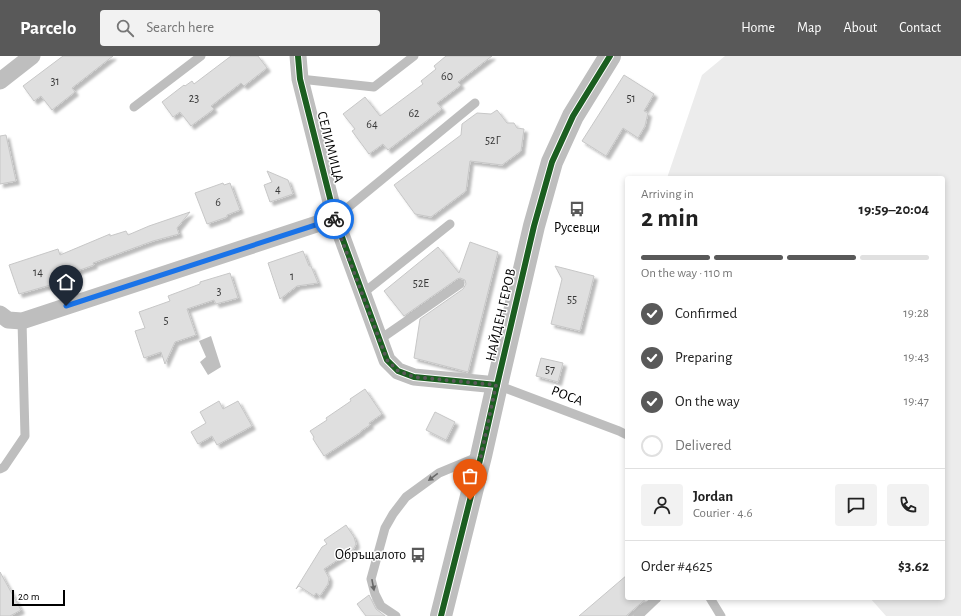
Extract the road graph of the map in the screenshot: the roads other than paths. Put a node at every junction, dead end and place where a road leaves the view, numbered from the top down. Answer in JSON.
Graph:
{"nodes":[{"id":1,"x":32,"y":56,"type":"edge"},
{"id":2,"x":201,"y":56,"type":"edge"},
{"id":3,"x":298,"y":56,"type":"edge"},
{"id":4,"x":414,"y":56,"type":"edge"},
{"id":5,"x":610,"y":56,"type":"edge"},
{"id":6,"x":300,"y":79,"type":"junction"},
{"id":7,"x":0,"y":81,"type":"edge"},
{"id":8,"x":475,"y":103,"type":"dead end"},
{"id":9,"x":134,"y":107,"type":"dead end"},
{"id":10,"x":335,"y":218,"type":"junction"},
{"id":11,"x":450,"y":224,"type":"dead end"},
{"id":12,"x":460,"y":284,"type":"dead end"},
{"id":13,"x":362,"y":294,"type":"junction"},
{"id":14,"x":10,"y":318,"type":"edge"},
{"id":15,"x":379,"y":340,"type":"junction"},
{"id":16,"x":496,"y":385,"type":"junction"},
{"id":17,"x":625,"y":434,"type":"edge"},
{"id":18,"x":481,"y":456,"type":"junction"},
{"id":19,"x":0,"y":469,"type":"edge"},
{"id":20,"x":655,"y":600,"type":"edge"},
{"id":21,"x":711,"y":600,"type":"edge"},
{"id":22,"x":396,"y":616,"type":"edge"},
{"id":23,"x":441,"y":616,"type":"edge"},
{"id":24,"x":638,"y":616,"type":"edge"},
{"id":25,"x":721,"y":616,"type":"edge"}],
"edges":[{"from":1,"to":7,"type":"street"},
{"from":2,"to":9,"type":"lane"},
{"from":3,"to":6,"type":"street","name":"СЕЛИМИЦА"},
{"from":4,"to":6,"type":"lane"},
{"from":5,"to":16,"type":"street","name":"НАЙДЕН ГЕРОВ"},
{"from":6,"to":10,"type":"street","name":"СЕЛИМИЦА"},
{"from":8,"to":10,"type":"lane"},
{"from":10,"to":13,"type":"street","name":"СЕЛИМИЦА"},
{"from":10,"to":14,"type":"street"},
{"from":11,"to":13,"type":"lane"},
{"from":12,"to":15,"type":"lane"},
{"from":13,"to":15,"type":"street","name":"СЕЛИМИЦА"},
{"from":14,"to":19,"type":"lane"},
{"from":15,"to":16,"type":"street","name":"СЕЛИМИЦА"},
{"from":16,"to":17,"type":"lane","name":"РОСА"},
{"from":16,"to":18,"type":"street","name":"НАЙДЕН ГЕРОВ"},
{"from":18,"to":22,"type":"lane","one_way":true},
{"from":18,"to":23,"type":"street","name":"НАЙДЕН ГЕРОВ"},
{"from":20,"to":24,"type":"lane"},
{"from":21,"to":25,"type":"lane"}]}
